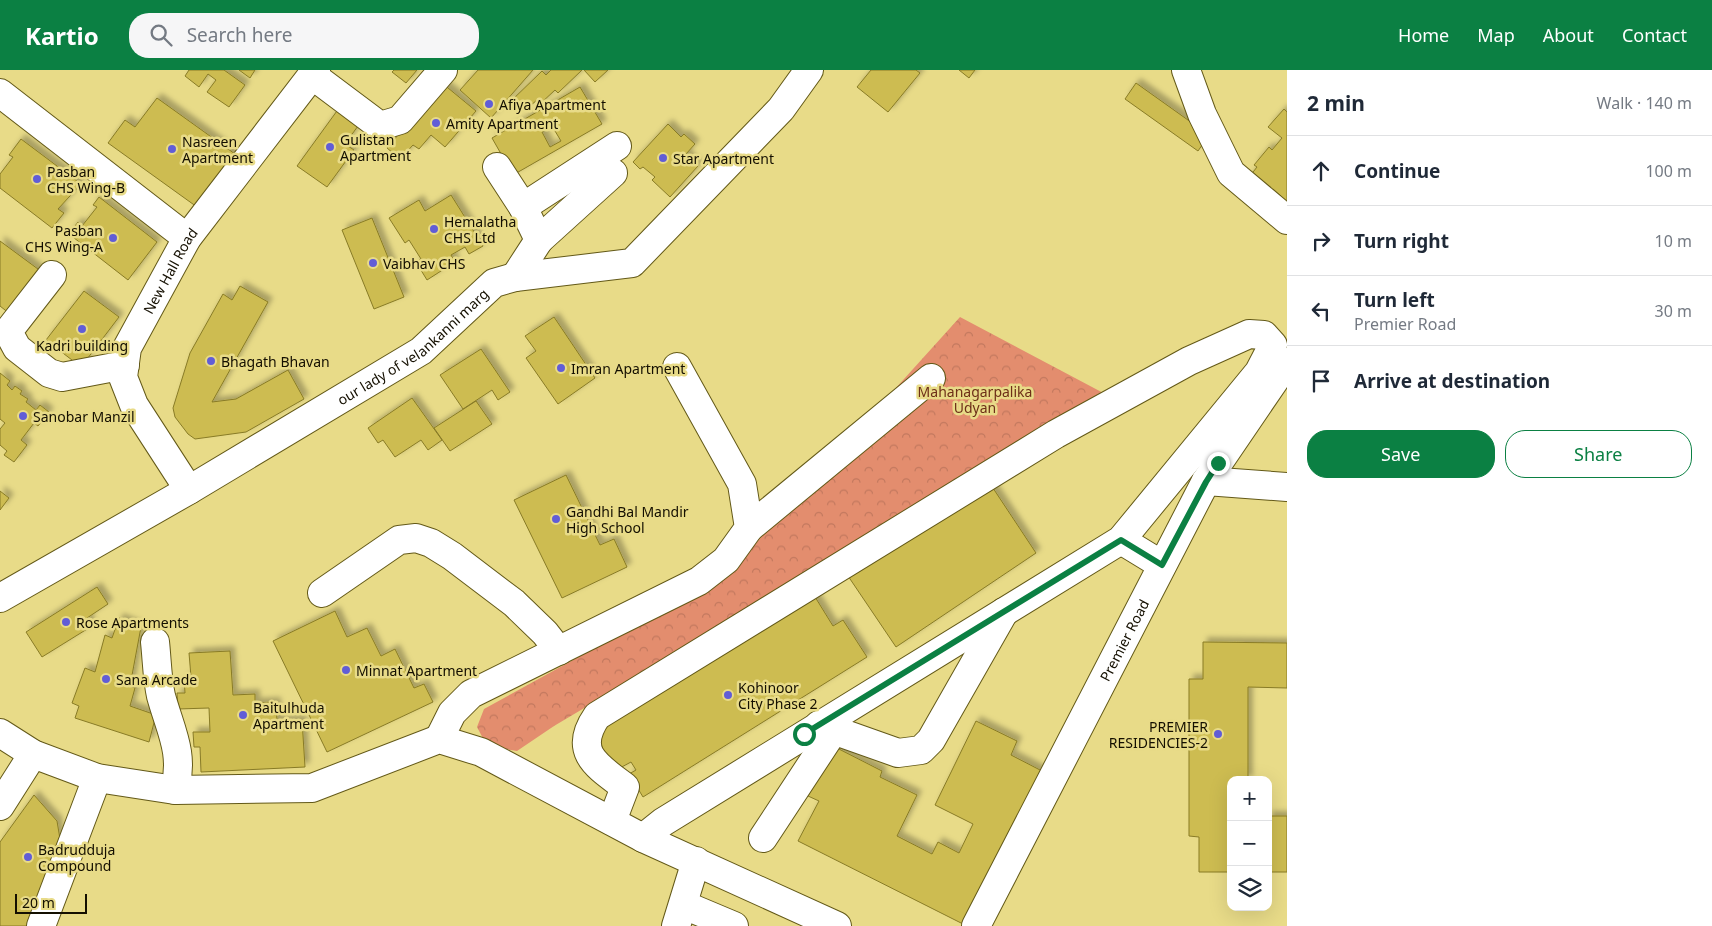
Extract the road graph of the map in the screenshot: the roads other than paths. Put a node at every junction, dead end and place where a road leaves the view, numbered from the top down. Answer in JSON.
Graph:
{"nodes":[{"id":1,"x":443,"y":70,"type":"edge"},
{"id":2,"x":809,"y":70,"type":"edge"},
{"id":3,"x":1186,"y":70,"type":"edge"},
{"id":4,"x":314,"y":73,"type":"edge"},
{"id":5,"x":0,"y":93,"type":"edge"},
{"id":6,"x":617,"y":146,"type":"dead end"},
{"id":7,"x":497,"y":167,"type":"dead end"},
{"id":8,"x":613,"y":173,"type":"dead end"},
{"id":9,"x":523,"y":207,"type":"junction"},
{"id":10,"x":1287,"y":220,"type":"edge"},
{"id":11,"x":187,"y":238,"type":"junction"},
{"id":12,"x":539,"y":240,"type":"junction"},
{"id":13,"x":52,"y":275,"type":"dead end"},
{"id":14,"x":515,"y":277,"type":"junction"},
{"id":15,"x":1287,"y":362,"type":"edge"},
{"id":16,"x":125,"y":365,"type":"junction"},
{"id":17,"x":677,"y":367,"type":"dead end"},
{"id":18,"x":931,"y":378,"type":"dead end"},
{"id":19,"x":1206,"y":482,"type":"junction"},
{"id":20,"x":1287,"y":487,"type":"edge"},
{"id":21,"x":189,"y":490,"type":"junction"},
{"id":22,"x":749,"y":528,"type":"junction"},
{"id":23,"x":1121,"y":540,"type":"junction"},
{"id":24,"x":1162,"y":565,"type":"junction"},
{"id":25,"x":322,"y":593,"type":"dead end"},
{"id":26,"x":0,"y":598,"type":"edge"},
{"id":27,"x":1005,"y":611,"type":"junction"},
{"id":28,"x":155,"y":642,"type":"dead end"},
{"id":29,"x":559,"y":651,"type":"junction"},
{"id":30,"x":826,"y":727,"type":"junction"},
{"id":31,"x":0,"y":733,"type":"edge"},
{"id":32,"x":439,"y":739,"type":"junction"},
{"id":33,"x":34,"y":754,"type":"junction"},
{"id":34,"x":98,"y":778,"type":"junction"},
{"id":35,"x":175,"y":790,"type":"junction"},
{"id":36,"x":0,"y":806,"type":"edge"},
{"id":37,"x":612,"y":821,"type":"junction"},
{"id":38,"x":643,"y":838,"type":"junction"},
{"id":39,"x":763,"y":838,"type":"dead end"},
{"id":40,"x":696,"y":862,"type":"junction"},
{"id":41,"x":680,"y":916,"type":"edge"},
{"id":42,"x":804,"y":920,"type":"edge"},
{"id":43,"x":40,"y":926,"type":"edge"},
{"id":44,"x":734,"y":926,"type":"edge"},
{"id":45,"x":837,"y":926,"type":"edge"},
{"id":46,"x":976,"y":926,"type":"edge"}],
"edges":[{"from":1,"to":4,"type":"street"},
{"from":2,"to":14,"type":"street","name":"our lady of velankanni marg"},
{"from":3,"to":10,"type":"street"},
{"from":4,"to":11,"type":"street","name":"New Hall Road"},
{"from":5,"to":11,"type":"street"},
{"from":6,"to":9,"type":"street"},
{"from":7,"to":9,"type":"street"},
{"from":8,"to":12,"type":"street"},
{"from":9,"to":12,"type":"street"},
{"from":11,"to":16,"type":"street","name":"New Hall Road"},
{"from":12,"to":14,"type":"street"},
{"from":13,"to":16,"type":"street"},
{"from":14,"to":21,"type":"street","name":"our lady of velankanni marg"},
{"from":15,"to":19,"type":"street","name":"Premier Road"},
{"from":16,"to":21,"type":"street","name":"New Hall Road"},
{"from":17,"to":22,"type":"street"},
{"from":18,"to":22,"type":"street"},
{"from":19,"to":20,"type":"street"},
{"from":19,"to":24,"type":"street","name":"Premier Road"},
{"from":21,"to":26,"type":"street","name":"our lady of velankanni marg"},
{"from":22,"to":29,"type":"street"},
{"from":23,"to":24,"type":"street"},
{"from":23,"to":27,"type":"street"},
{"from":23,"to":37,"type":"street"},
{"from":24,"to":46,"type":"street","name":"Premier Road"},
{"from":25,"to":29,"type":"street"},
{"from":27,"to":30,"type":"street"},
{"from":27,"to":30,"type":"street"},
{"from":28,"to":35,"type":"street"},
{"from":29,"to":32,"type":"street"},
{"from":30,"to":38,"type":"street"},
{"from":30,"to":39,"type":"street"},
{"from":31,"to":33,"type":"street"},
{"from":32,"to":35,"type":"street"},
{"from":32,"to":37,"type":"street"},
{"from":33,"to":34,"type":"street"},
{"from":33,"to":36,"type":"street"},
{"from":34,"to":35,"type":"street"},
{"from":34,"to":43,"type":"street"},
{"from":37,"to":38,"type":"street"},
{"from":38,"to":40,"type":"street"},
{"from":40,"to":41,"type":"street"},
{"from":40,"to":42,"type":"street"},
{"from":41,"to":44,"type":"street"},
{"from":42,"to":45,"type":"street"}]}
